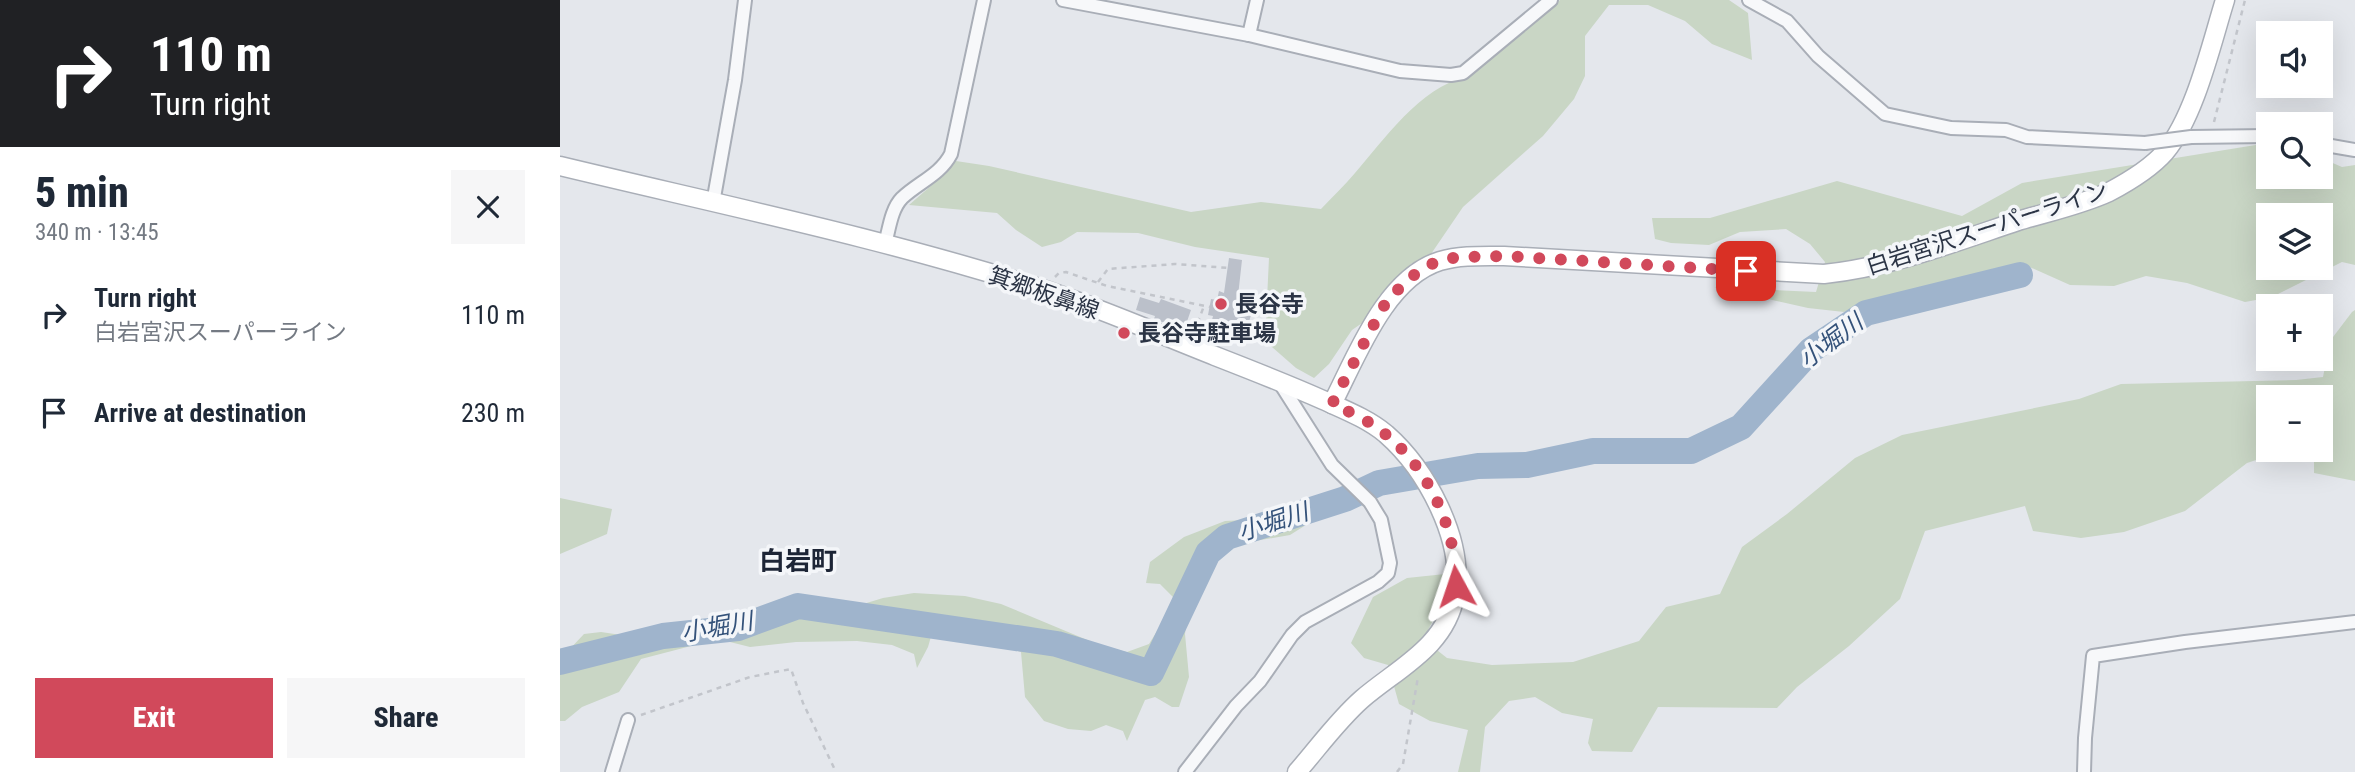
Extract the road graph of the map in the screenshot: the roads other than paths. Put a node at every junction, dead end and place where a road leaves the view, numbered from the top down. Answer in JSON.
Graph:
{"nodes":[{"id":1,"x":746,"y":0,"type":"edge"},
{"id":2,"x":984,"y":0,"type":"edge"},
{"id":3,"x":1063,"y":0,"type":"edge"},
{"id":4,"x":1257,"y":0,"type":"edge"},
{"id":5,"x":1551,"y":0,"type":"edge"},
{"id":6,"x":1749,"y":0,"type":"edge"},
{"id":7,"x":2225,"y":0,"type":"edge"},
{"id":8,"x":1249,"y":35,"type":"junction"},
{"id":9,"x":2256,"y":136,"type":"edge"},
{"id":10,"x":2333,"y":146,"type":"edge"},
{"id":11,"x":2355,"y":150,"type":"edge"},
{"id":12,"x":560,"y":166,"type":"edge"},
{"id":13,"x":713,"y":203,"type":"junction"},
{"id":14,"x":885,"y":244,"type":"junction"},
{"id":15,"x":1278,"y":380,"type":"junction"},
{"id":16,"x":1332,"y":404,"type":"junction"},
{"id":17,"x":2355,"y":622,"type":"edge"},
{"id":18,"x":628,"y":720,"type":"road end"},
{"id":19,"x":612,"y":772,"type":"edge"},
{"id":20,"x":1185,"y":772,"type":"edge"},
{"id":21,"x":1297,"y":772,"type":"edge"},
{"id":22,"x":2084,"y":772,"type":"edge"}],
"edges":[{"from":1,"to":13,"type":"street"},
{"from":2,"to":14,"type":"street"},
{"from":3,"to":8,"type":"street"},
{"from":4,"to":8,"type":"street"},
{"from":5,"to":8,"type":"street"},
{"from":6,"to":9,"type":"street","bridge":true},
{"from":7,"to":16,"type":"main road","name":"白岩宮沢スーパーライン"},
{"from":10,"to":11,"type":"street"},
{"from":12,"to":13,"type":"main road","name":"箕郷板鼻線"},
{"from":13,"to":14,"type":"main road","name":"箕郷板鼻線"},
{"from":14,"to":15,"type":"main road","name":"箕郷板鼻線"},
{"from":15,"to":16,"type":"main road","name":"箕郷板鼻線"},
{"from":15,"to":20,"type":"street"},
{"from":16,"to":21,"type":"main road","name":"箕郷板鼻線"},
{"from":17,"to":22,"type":"street"},
{"from":18,"to":19,"type":"street"}]}
